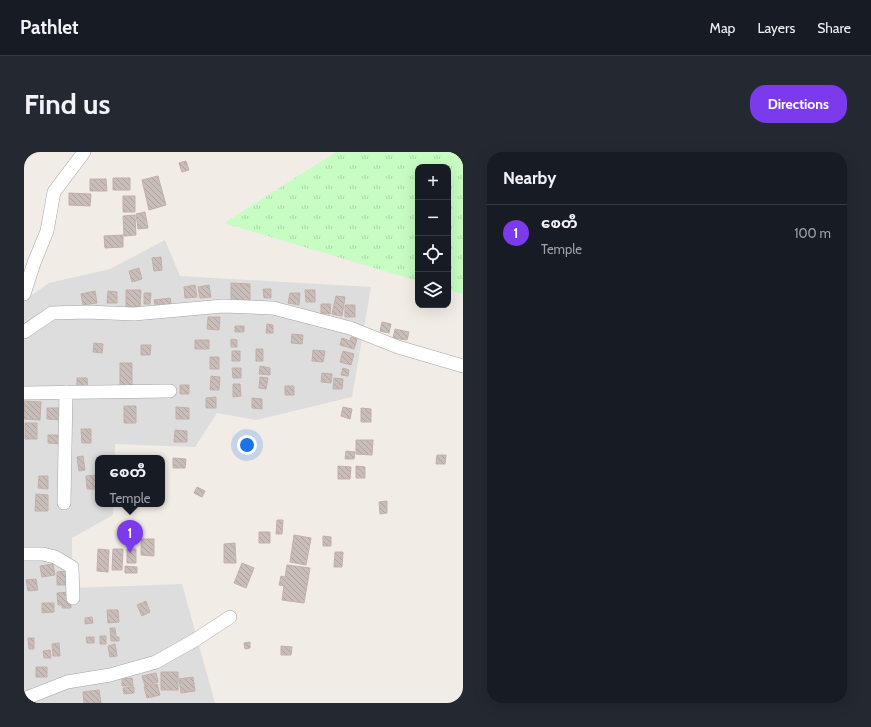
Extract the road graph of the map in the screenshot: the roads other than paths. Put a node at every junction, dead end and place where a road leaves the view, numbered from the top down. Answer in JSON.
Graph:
{"nodes":[{"id":1,"x":84,"y":152,"type":"edge"},
{"id":2,"x":24,"y":294,"type":"edge"},
{"id":3,"x":24,"y":332,"type":"edge"},
{"id":4,"x":463,"y":366,"type":"edge"},
{"id":5,"x":170,"y":391,"type":"dead end"},
{"id":6,"x":66,"y":392,"type":"junction"},
{"id":7,"x":24,"y":393,"type":"edge"},
{"id":8,"x":64,"y":503,"type":"dead end"},
{"id":9,"x":24,"y":554,"type":"edge"},
{"id":10,"x":73,"y":598,"type":"dead end"},
{"id":11,"x":230,"y":617,"type":"dead end"},
{"id":12,"x":24,"y":699,"type":"edge"}],
"edges":[{"from":1,"to":2,"type":"street"},
{"from":3,"to":4,"type":"street"},
{"from":5,"to":6,"type":"street"},
{"from":6,"to":7,"type":"street"},
{"from":6,"to":8,"type":"street"},
{"from":9,"to":10,"type":"street"},
{"from":11,"to":12,"type":"street"}]}
